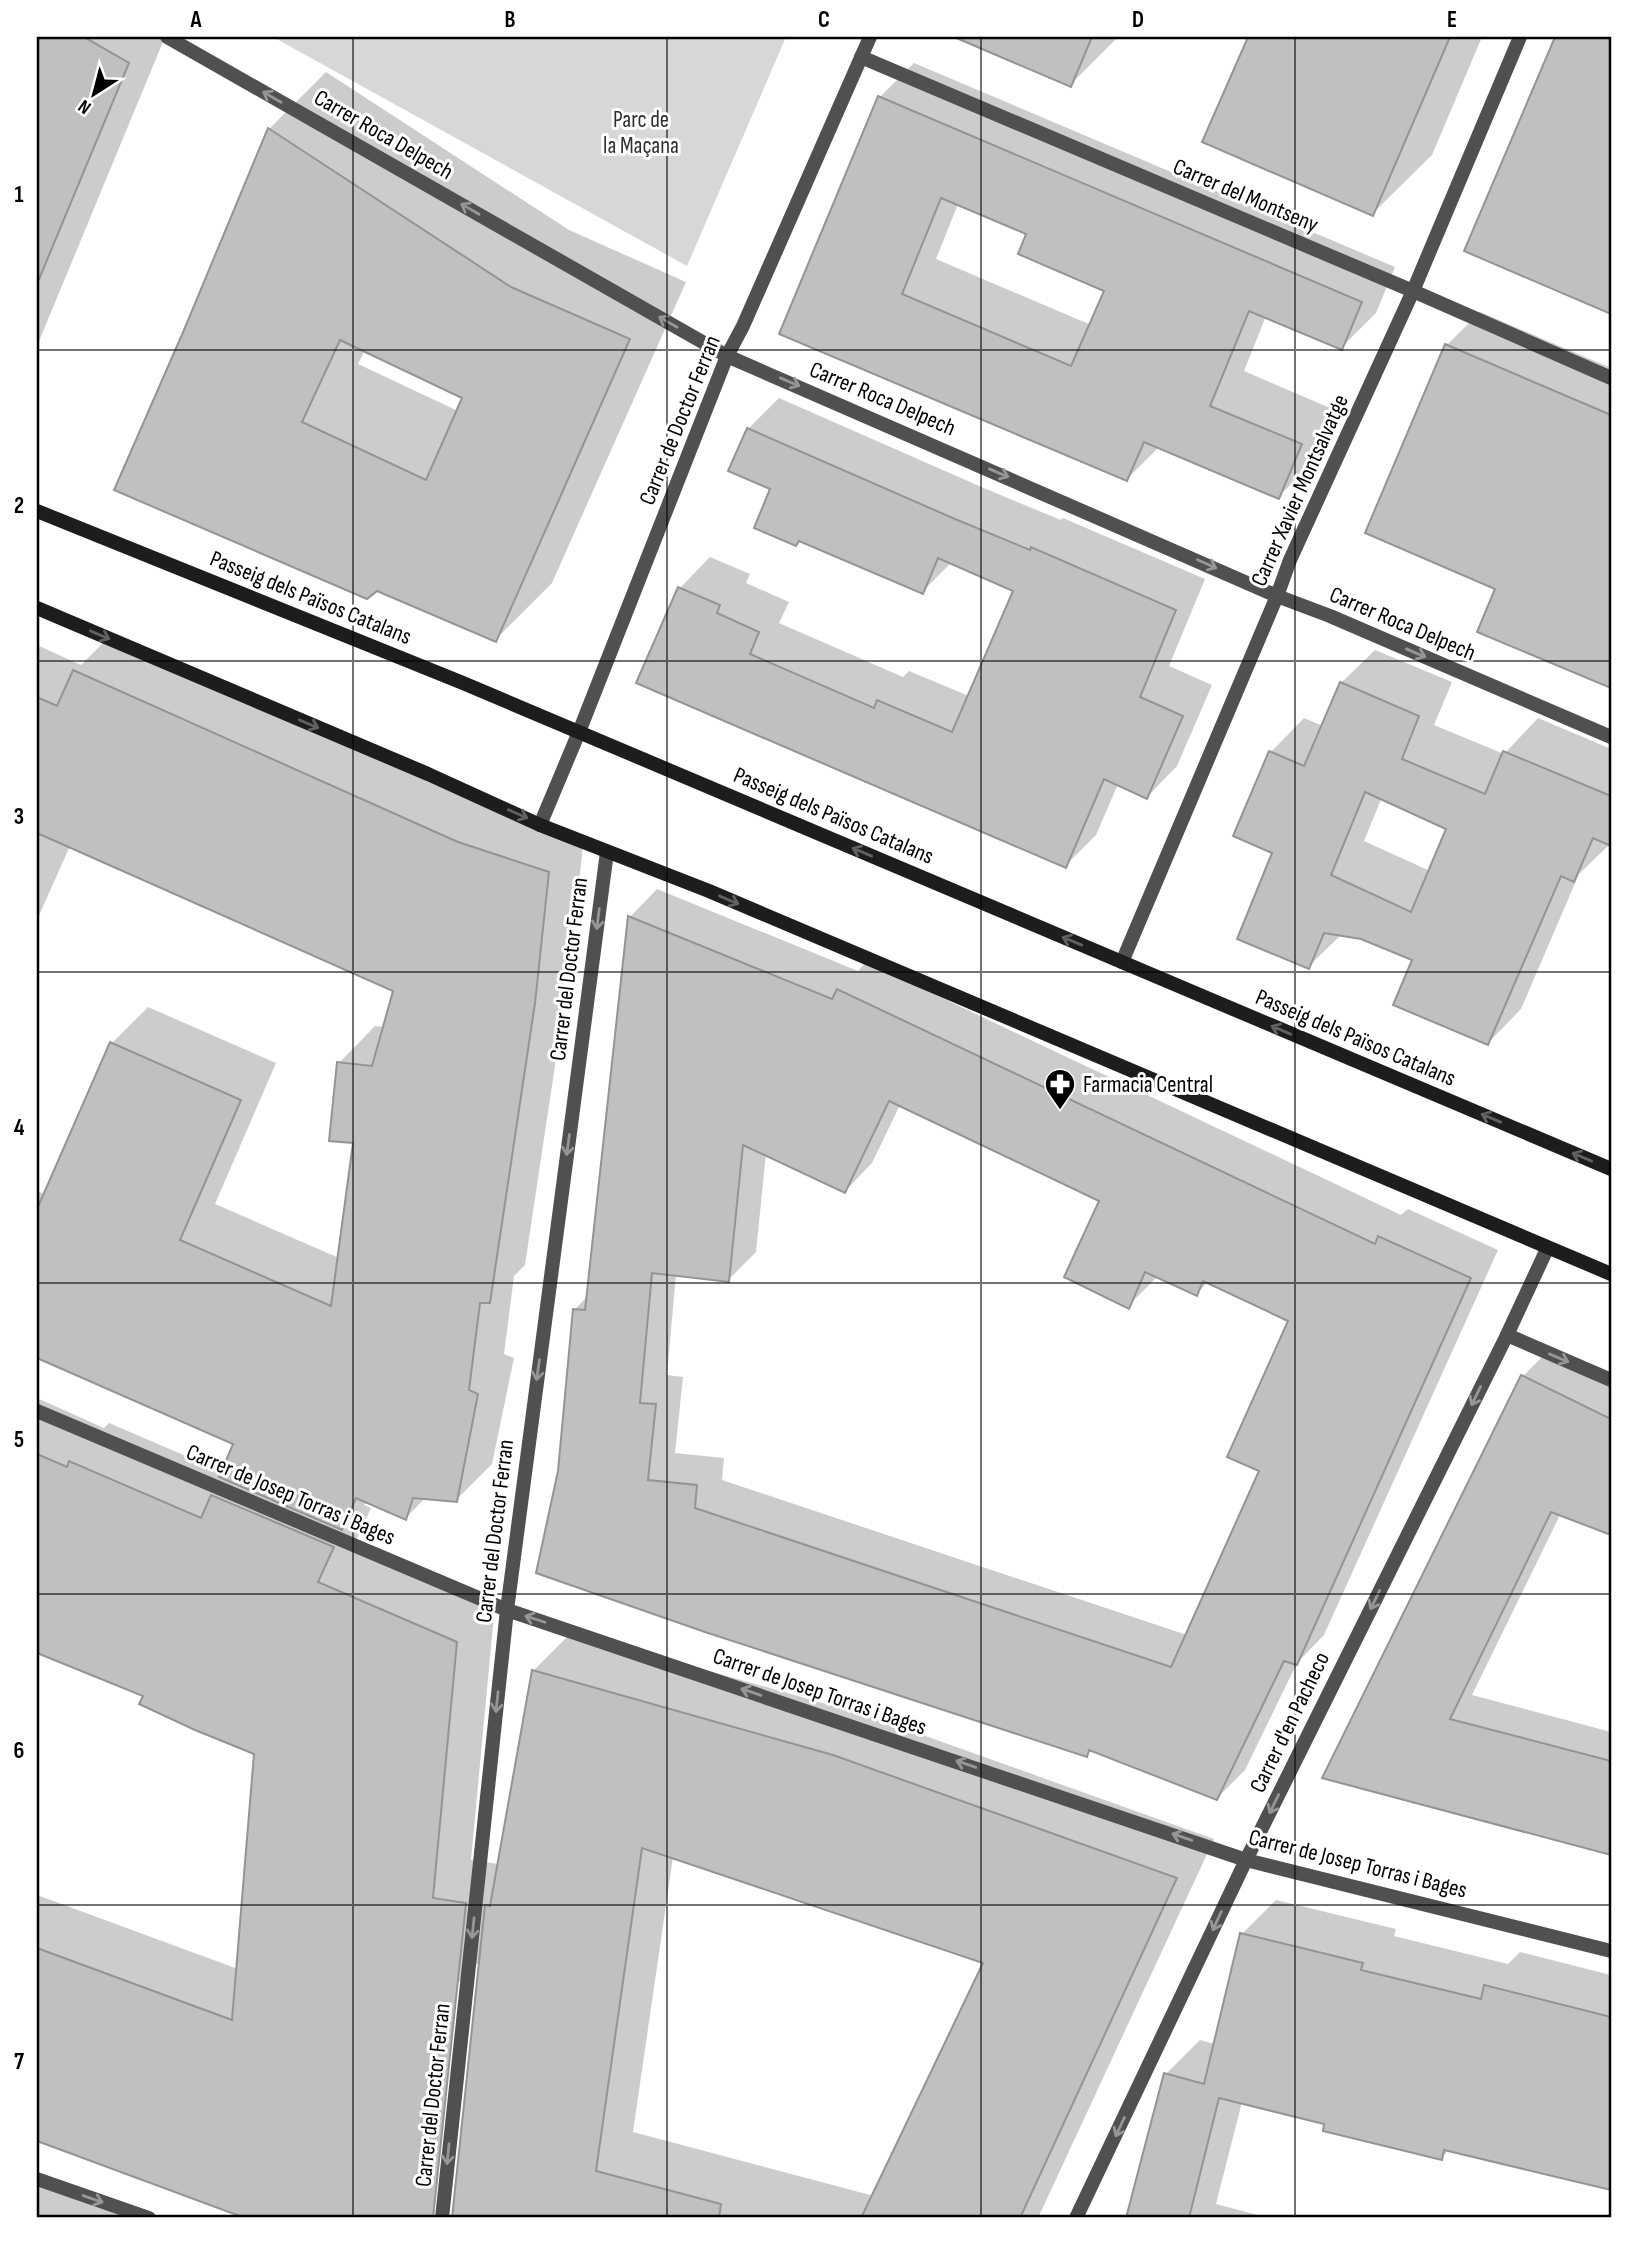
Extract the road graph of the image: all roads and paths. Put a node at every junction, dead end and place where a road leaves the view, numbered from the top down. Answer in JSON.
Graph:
{"nodes":[{"id":1,"x":167,"y":37,"type":"edge"},
{"id":2,"x":870,"y":37,"type":"edge"},
{"id":3,"x":1520,"y":37,"type":"edge"},
{"id":4,"x":861,"y":57,"type":"junction"},
{"id":5,"x":1413,"y":291,"type":"junction"},
{"id":6,"x":727,"y":356,"type":"junction"},
{"id":7,"x":1611,"y":378,"type":"edge"},
{"id":8,"x":37,"y":511,"type":"edge"},
{"id":9,"x":1277,"y":596,"type":"junction"},
{"id":10,"x":37,"y":608,"type":"edge"},
{"id":11,"x":579,"y":732,"type":"junction"},
{"id":12,"x":1611,"y":737,"type":"edge"},
{"id":13,"x":540,"y":825,"type":"junction"},
{"id":14,"x":607,"y":852,"type":"junction"},
{"id":15,"x":1122,"y":962,"type":"junction"},
{"id":16,"x":1611,"y":1169,"type":"edge"},
{"id":17,"x":1547,"y":1249,"type":"junction"},
{"id":18,"x":1611,"y":1275,"type":"edge"},
{"id":19,"x":1507,"y":1335,"type":"junction"},
{"id":20,"x":1611,"y":1380,"type":"edge"},
{"id":21,"x":37,"y":1411,"type":"edge"},
{"id":22,"x":507,"y":1610,"type":"junction"},
{"id":23,"x":1246,"y":1860,"type":"junction"},
{"id":24,"x":1611,"y":1951,"type":"edge"},
{"id":25,"x":37,"y":2179,"type":"edge"},
{"id":26,"x":149,"y":2218,"type":"edge"},
{"id":27,"x":442,"y":2218,"type":"edge"},
{"id":28,"x":1076,"y":2218,"type":"edge"}],
"edges":[{"from":6,"to":1,"type":"street","name":"Carrer Roca Delpech","one_way":true},
{"from":2,"to":4,"type":"street","name":"Carrer de Doctor Ferran"},
{"from":3,"to":5,"type":"street","name":"Carrer Xavier Montsalvatge"},
{"from":4,"to":5,"type":"street","name":"Carrer del Montseny"},
{"from":4,"to":6,"type":"street","name":"Carrer de Doctor Ferran"},
{"from":5,"to":7,"type":"street","name":"Carrer del Montseny"},
{"from":5,"to":9,"type":"street","name":"Carrer Xavier Montsalvatge"},
{"from":6,"to":9,"type":"street","name":"Carrer Roca Delpech","one_way":true},
{"from":6,"to":11,"type":"street","name":"Carrer de Doctor Ferran"},
{"from":8,"to":11,"type":"main road","name":"Passeig dels Països Catalans"},
{"from":9,"to":12,"type":"street","name":"Carrer Roca Delpech","one_way":true},
{"from":9,"to":15,"type":"street","name":"Carrer Xavier Montsalvatge"},
{"from":10,"to":13,"type":"main road","one_way":true},
{"from":11,"to":13,"type":"street","name":"Carrer de Doctor Ferran"},
{"from":15,"to":11,"type":"main road","name":"Passeig dels Països Catalans","one_way":true},
{"from":13,"to":14,"type":"main road"},
{"from":14,"to":17,"type":"main road","one_way":true},
{"from":14,"to":22,"type":"street","name":"Carrer del Doctor Ferran","one_way":true},
{"from":16,"to":15,"type":"main road","name":"Passeig dels Països Catalans","one_way":true},
{"from":17,"to":18,"type":"main road"},
{"from":17,"to":19,"type":"street","name":"Carrer d'en Pacheco"},
{"from":19,"to":20,"type":"street","one_way":true},
{"from":19,"to":23,"type":"street","name":"Carrer d'en Pacheco","one_way":true},
{"from":21,"to":22,"type":"street","name":"Carrer de Josep Torras i Bages"},
{"from":23,"to":22,"type":"street","name":"Carrer de Josep Torras i Bages","one_way":true},
{"from":22,"to":27,"type":"street","name":"Carrer del Doctor Ferran","one_way":true},
{"from":23,"to":24,"type":"street","name":"Carrer de Josep Torras i Bages"},
{"from":23,"to":28,"type":"street","name":"Carrer d'en Pacheco","one_way":true},
{"from":25,"to":26,"type":"street","one_way":true}]}
